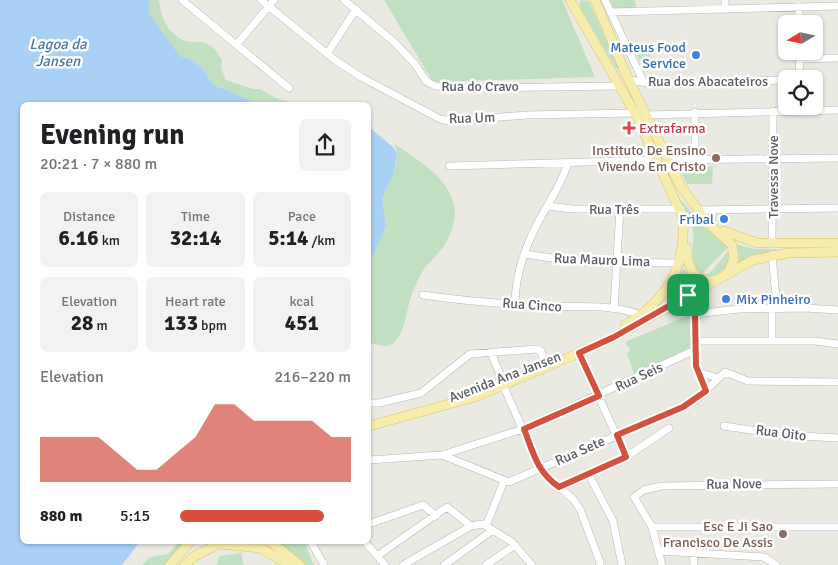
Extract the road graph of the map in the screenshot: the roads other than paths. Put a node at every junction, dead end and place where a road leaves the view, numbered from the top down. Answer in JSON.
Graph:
{"nodes":[{"id":1,"x":182,"y":0,"type":"edge"},
{"id":2,"x":261,"y":0,"type":"edge"},
{"id":3,"x":274,"y":0,"type":"edge"},
{"id":4,"x":344,"y":0,"type":"edge"},
{"id":5,"x":570,"y":0,"type":"edge"},
{"id":6,"x":576,"y":0,"type":"edge"},
{"id":7,"x":725,"y":0,"type":"edge"},
{"id":8,"x":598,"y":1,"type":"edge"},
{"id":9,"x":269,"y":6,"type":"junction"},
{"id":10,"x":838,"y":6,"type":"edge"},
{"id":11,"x":799,"y":7,"type":"junction"},
{"id":12,"x":725,"y":8,"type":"junction"},
{"id":13,"x":356,"y":9,"type":"junction"},
{"id":14,"x":610,"y":12,"type":"junction"},
{"id":15,"x":799,"y":15,"type":"edge"},
{"id":16,"x":594,"y":40,"type":"junction"},
{"id":17,"x":238,"y":44,"type":"junction"},
{"id":18,"x":327,"y":54,"type":"junction"},
{"id":19,"x":823,"y":57,"type":"edge"},
{"id":20,"x":838,"y":58,"type":"edge"},
{"id":21,"x":629,"y":80,"type":"junction"},
{"id":22,"x":778,"y":80,"type":"edge"},
{"id":23,"x":643,"y":81,"type":"junction"},
{"id":24,"x":620,"y":86,"type":"junction"},
{"id":25,"x":289,"y":88,"type":"dead end"},
{"id":26,"x":635,"y":92,"type":"junction"},
{"id":27,"x":838,"y":110,"type":"edge"},
{"id":28,"x":773,"y":111,"type":"junction"},
{"id":29,"x":695,"y":112,"type":"junction"},
{"id":30,"x":635,"y":113,"type":"junction"},
{"id":31,"x":646,"y":115,"type":"junction"},
{"id":32,"x":838,"y":158,"type":"edge"},
{"id":33,"x":773,"y":159,"type":"junction"},
{"id":34,"x":662,"y":160,"type":"junction"},
{"id":35,"x":694,"y":160,"type":"junction"},
{"id":36,"x":568,"y":163,"type":"junction"},
{"id":37,"x":449,"y":166,"type":"dead end"},
{"id":38,"x":548,"y":206,"type":"junction"},
{"id":39,"x":838,"y":208,"type":"edge"},
{"id":40,"x":620,"y":209,"type":"junction"},
{"id":41,"x":773,"y":209,"type":"junction"},
{"id":42,"x":697,"y":210,"type":"junction"},
{"id":43,"x":712,"y":210,"type":"junction"},
{"id":44,"x":682,"y":212,"type":"junction"},
{"id":45,"x":712,"y":224,"type":"junction"},
{"id":46,"x":838,"y":243,"type":"edge"},
{"id":47,"x":772,"y":244,"type":"junction"},
{"id":48,"x":838,"y":252,"type":"edge"},
{"id":49,"x":525,"y":254,"type":"junction"},
{"id":50,"x":772,"y":255,"type":"junction"},
{"id":51,"x":618,"y":262,"type":"junction"},
{"id":52,"x":680,"y":263,"type":"junction"},
{"id":53,"x":728,"y":272,"type":"junction"},
{"id":54,"x":716,"y":280,"type":"junction"},
{"id":55,"x":423,"y":295,"type":"dead end"},
{"id":56,"x":688,"y":295,"type":"junction"},
{"id":57,"x":515,"y":304,"type":"junction"},
{"id":58,"x":614,"y":308,"type":"junction"},
{"id":59,"x":775,"y":309,"type":"junction"},
{"id":60,"x":838,"y":310,"type":"edge"},
{"id":61,"x":695,"y":314,"type":"junction"},
{"id":62,"x":640,"y":315,"type":"junction"},
{"id":63,"x":696,"y":341,"type":"junction"},
{"id":64,"x":772,"y":341,"type":"junction"},
{"id":65,"x":838,"y":344,"type":"edge"},
{"id":66,"x":695,"y":350,"type":"junction"},
{"id":67,"x":491,"y":352,"type":"junction"},
{"id":68,"x":579,"y":353,"type":"junction"},
{"id":69,"x":544,"y":362,"type":"junction"},
{"id":70,"x":698,"y":372,"type":"junction"},
{"id":71,"x":718,"y":378,"type":"junction"},
{"id":72,"x":838,"y":382,"type":"edge"},
{"id":73,"x":502,"y":383,"type":"junction"},
{"id":74,"x":706,"y":391,"type":"junction"},
{"id":75,"x":599,"y":396,"type":"junction"},
{"id":76,"x":371,"y":403,"type":"edge"},
{"id":77,"x":371,"y":419,"type":"edge"},
{"id":78,"x":371,"y":425,"type":"edge"},
{"id":79,"x":724,"y":426,"type":"dead end"},
{"id":80,"x":669,"y":428,"type":"dead end"},
{"id":81,"x":524,"y":429,"type":"junction"},
{"id":82,"x":617,"y":435,"type":"junction"},
{"id":83,"x":838,"y":438,"type":"edge"},
{"id":84,"x":442,"y":455,"type":"junction"},
{"id":85,"x":626,"y":457,"type":"junction"},
{"id":86,"x":371,"y":460,"type":"edge"},
{"id":87,"x":540,"y":469,"type":"junction"},
{"id":88,"x":589,"y":475,"type":"junction"},
{"id":89,"x":504,"y":481,"type":"junction"},
{"id":90,"x":838,"y":484,"type":"edge"},
{"id":91,"x":559,"y":487,"type":"junction"},
{"id":92,"x":436,"y":516,"type":"junction"},
{"id":93,"x":371,"y":523,"type":"edge"},
{"id":94,"x":472,"y":526,"type":"junction"},
{"id":95,"x":486,"y":526,"type":"junction"},
{"id":96,"x":652,"y":527,"type":"junction"},
{"id":97,"x":838,"y":527,"type":"edge"},
{"id":98,"x":493,"y":530,"type":"junction"},
{"id":99,"x":188,"y":544,"type":"edge"},
{"id":100,"x":217,"y":544,"type":"edge"},
{"id":101,"x":227,"y":544,"type":"edge"},
{"id":102,"x":274,"y":544,"type":"edge"},
{"id":103,"x":311,"y":544,"type":"edge"},
{"id":104,"x":367,"y":544,"type":"edge"},
{"id":105,"x":515,"y":545,"type":"junction"},
{"id":106,"x":659,"y":551,"type":"junction"},
{"id":107,"x":694,"y":552,"type":"junction"},
{"id":108,"x":377,"y":556,"type":"junction"},
{"id":109,"x":530,"y":564,"type":"edge"},
{"id":110,"x":170,"y":565,"type":"edge"},
{"id":111,"x":184,"y":565,"type":"edge"},
{"id":112,"x":290,"y":565,"type":"edge"},
{"id":113,"x":300,"y":565,"type":"edge"},
{"id":114,"x":324,"y":565,"type":"edge"},
{"id":115,"x":385,"y":565,"type":"edge"},
{"id":116,"x":403,"y":565,"type":"edge"},
{"id":117,"x":444,"y":565,"type":"edge"},
{"id":118,"x":486,"y":565,"type":"edge"},
{"id":119,"x":601,"y":565,"type":"edge"},
{"id":120,"x":622,"y":565,"type":"edge"},
{"id":121,"x":662,"y":565,"type":"edge"},
{"id":122,"x":694,"y":565,"type":"edge"},
{"id":123,"x":776,"y":565,"type":"edge"}],
"edges":[{"from":1,"to":17,"type":"street"},
{"from":2,"to":9,"type":"street","name":"Rua Um"},
{"from":3,"to":9,"type":"street"},
{"from":4,"to":13,"type":"street","name":"Rua do Cravo"},
{"from":5,"to":16,"type":"main road"},
{"from":6,"to":16,"type":"main road"},
{"from":7,"to":12,"type":"street"},
{"from":8,"to":14,"type":"street"},
{"from":8,"to":21,"type":"main road"},
{"from":9,"to":17,"type":"street"},
{"from":9,"to":18,"type":"street","name":"Rua Um"},
{"from":10,"to":11,"type":"street"},
{"from":11,"to":12,"type":"street"},
{"from":11,"to":15,"type":"street"},
{"from":12,"to":14,"type":"street"},
{"from":13,"to":18,"type":"street"},
{"from":13,"to":24,"type":"street","name":"Rua do Cravo"},
{"from":14,"to":23,"type":"street"},
{"from":16,"to":24,"type":"main road"},
{"from":17,"to":25,"type":"street"},
{"from":18,"to":30,"type":"street","name":"Rua Um"},
{"from":19,"to":20,"type":"street"},
{"from":21,"to":23,"type":"street","name":"Rua dos Abacateiros"},
{"from":21,"to":26,"type":"main road"},
{"from":22,"to":23,"type":"street","name":"Rua dos Abacateiros"},
{"from":23,"to":26,"type":"street"},
{"from":24,"to":30,"type":"main road"},
{"from":26,"to":31,"type":"main road"},
{"from":27,"to":28,"type":"street"},
{"from":28,"to":29,"type":"street"},
{"from":28,"to":33,"type":"street","name":"Travessa Nove"},
{"from":29,"to":31,"type":"street"},
{"from":29,"to":35,"type":"street"},
{"from":30,"to":34,"type":"main road"},
{"from":31,"to":34,"type":"main road"},
{"from":32,"to":33,"type":"street"},
{"from":33,"to":35,"type":"street"},
{"from":33,"to":41,"type":"street","name":"Travessa Nove"},
{"from":34,"to":35,"type":"street"},
{"from":34,"to":36,"type":"street"},
{"from":34,"to":42,"type":"main road"},
{"from":34,"to":44,"type":"main road"},
{"from":36,"to":37,"type":"street"},
{"from":36,"to":38,"type":"street"},
{"from":38,"to":40,"type":"street","name":"Rua Três"},
{"from":38,"to":49,"type":"street"},
{"from":39,"to":41,"type":"street"},
{"from":40,"to":44,"type":"street","name":"Rua Três"},
{"from":40,"to":51,"type":"street"},
{"from":41,"to":43,"type":"street"},
{"from":41,"to":47,"type":"street","name":"Travessa Nove"},
{"from":42,"to":43,"type":"street"},
{"from":42,"to":45,"type":"main road"},
{"from":42,"to":53,"type":"main road"},
{"from":43,"to":45,"type":"street"},
{"from":44,"to":52,"type":"main road","name":"Avenida Ana Jansen"},
{"from":44,"to":54,"type":"main road"},
{"from":45,"to":47,"type":"main road"},
{"from":46,"to":47,"type":"main road"},
{"from":48,"to":50,"type":"main road","name":"Avenida Ana Jansen"},
{"from":49,"to":51,"type":"street","name":"Rua Mauro Lima"},
{"from":49,"to":57,"type":"street"},
{"from":50,"to":53,"type":"main road","name":"Avenida Ana Jansen"},
{"from":50,"to":59,"type":"street"},
{"from":51,"to":52,"type":"street","name":"Rua Mauro Lima"},
{"from":51,"to":58,"type":"street"},
{"from":52,"to":62,"type":"main road","name":"Avenida Ana Jansen"},
{"from":53,"to":54,"type":"main road","name":"Avenida Ana Jansen"},
{"from":54,"to":56,"type":"main road","name":"Avenida Ana Jansen"},
{"from":55,"to":57,"type":"street","name":"Rua Cinco"},
{"from":56,"to":61,"type":"street"},
{"from":56,"to":68,"type":"main road","name":"Avenida Ana Jansen"},
{"from":57,"to":58,"type":"street","name":"Rua Cinco"},
{"from":58,"to":62,"type":"street","name":"Rua Cinco"},
{"from":59,"to":60,"type":"street"},
{"from":59,"to":61,"type":"street"},
{"from":59,"to":64,"type":"street"},
{"from":61,"to":63,"type":"street"},
{"from":62,"to":69,"type":"main road","name":"Avenida Ana Jansen"},
{"from":63,"to":64,"type":"street"},
{"from":63,"to":66,"type":"street"},
{"from":64,"to":65,"type":"street"},
{"from":66,"to":70,"type":"street"},
{"from":66,"to":75,"type":"street","name":"Rua Seis"},
{"from":67,"to":69,"type":"street"},
{"from":67,"to":73,"type":"street"},
{"from":67,"to":76,"type":"street"},
{"from":68,"to":73,"type":"main road","name":"Avenida Ana Jansen"},
{"from":68,"to":75,"type":"street"},
{"from":69,"to":73,"type":"main road","name":"Avenida Ana Jansen"},
{"from":70,"to":71,"type":"street"},
{"from":70,"to":74,"type":"street"},
{"from":71,"to":72,"type":"street"},
{"from":71,"to":74,"type":"street","name":"Rua Sete"},
{"from":73,"to":77,"type":"main road","name":"Avenida Ana Jansen"},
{"from":73,"to":78,"type":"main road","name":"Avenida Ana Jansen"},
{"from":73,"to":81,"type":"street"},
{"from":74,"to":82,"type":"street","name":"Rua Sete"},
{"from":75,"to":81,"type":"street","name":"Rua Seis"},
{"from":75,"to":82,"type":"street"},
{"from":79,"to":83,"type":"street","name":"Rua Oito"},
{"from":80,"to":85,"type":"street"},
{"from":81,"to":84,"type":"street","name":"Rua Seis"},
{"from":81,"to":87,"type":"street"},
{"from":82,"to":85,"type":"street"},
{"from":82,"to":87,"type":"street","name":"Rua Sete"},
{"from":84,"to":86,"type":"street"},
{"from":84,"to":89,"type":"street"},
{"from":85,"to":88,"type":"street"},
{"from":87,"to":89,"type":"street","name":"Rua Sete"},
{"from":87,"to":91,"type":"street"},
{"from":88,"to":91,"type":"street"},
{"from":88,"to":120,"type":"street"},
{"from":89,"to":95,"type":"street"},
{"from":90,"to":96,"type":"street","name":"Rua Nove"},
{"from":91,"to":119,"type":"street"},
{"from":92,"to":93,"type":"street"},
{"from":92,"to":94,"type":"street"},
{"from":92,"to":108,"type":"street"},
{"from":94,"to":95,"type":"street"},
{"from":94,"to":116,"type":"street"},
{"from":95,"to":98,"type":"street"},
{"from":96,"to":97,"type":"street"},
{"from":96,"to":106,"type":"street"},
{"from":98,"to":105,"type":"street"},
{"from":98,"to":117,"type":"street"},
{"from":99,"to":110,"type":"main road"},
{"from":100,"to":111,"type":"main road"},
{"from":101,"to":112,"type":"main road"},
{"from":102,"to":113,"type":"main road"},
{"from":103,"to":114,"type":"street"},
{"from":104,"to":108,"type":"street"},
{"from":105,"to":109,"type":"street"},
{"from":105,"to":118,"type":"street"},
{"from":106,"to":107,"type":"street"},
{"from":106,"to":121,"type":"street"},
{"from":107,"to":122,"type":"street"},
{"from":107,"to":123,"type":"street"},
{"from":108,"to":115,"type":"street"}]}
